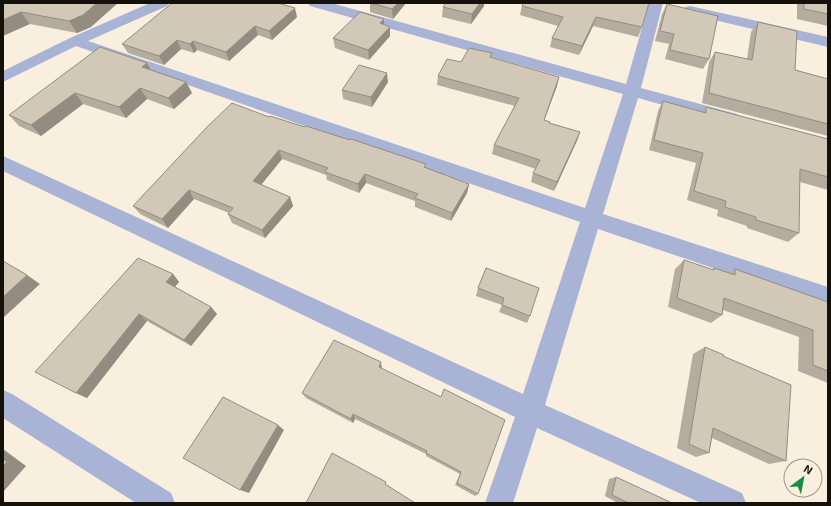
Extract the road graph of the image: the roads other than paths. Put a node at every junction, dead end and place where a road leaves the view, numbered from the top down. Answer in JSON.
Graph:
{"nodes":[{"id":1,"x":162,"y":3,"type":"edge"},
{"id":2,"x":315,"y":3,"type":"edge"},
{"id":3,"x":665,"y":4,"type":"edge"},
{"id":4,"x":75,"y":40,"type":"junction"},
{"id":5,"x":828,"y":42,"type":"edge"},
{"id":6,"x":3,"y":77,"type":"edge"},
{"id":7,"x":632,"y":92,"type":"junction"},
{"id":8,"x":745,"y":122,"type":"edge"},
{"id":9,"x":3,"y":164,"type":"edge"},
{"id":10,"x":591,"y":218,"type":"junction"},
{"id":11,"x":828,"y":297,"type":"edge"},
{"id":12,"x":3,"y":403,"type":"edge"},
{"id":13,"x":530,"y":411,"type":"junction"},
{"id":14,"x":161,"y":503,"type":"edge"},
{"id":15,"x":499,"y":503,"type":"edge"},
{"id":16,"x":732,"y":503,"type":"edge"}],
"edges":[{"from":1,"to":4,"type":"street"},
{"from":2,"to":7,"type":"street"},
{"from":3,"to":5,"type":"street"},
{"from":3,"to":7,"type":"street"},
{"from":4,"to":6,"type":"street"},
{"from":4,"to":10,"type":"street"},
{"from":7,"to":8,"type":"street"},
{"from":7,"to":10,"type":"street"},
{"from":9,"to":13,"type":"street"},
{"from":10,"to":11,"type":"street"},
{"from":10,"to":13,"type":"street"},
{"from":12,"to":14,"type":"street"},
{"from":13,"to":15,"type":"street"},
{"from":13,"to":16,"type":"street"}]}
